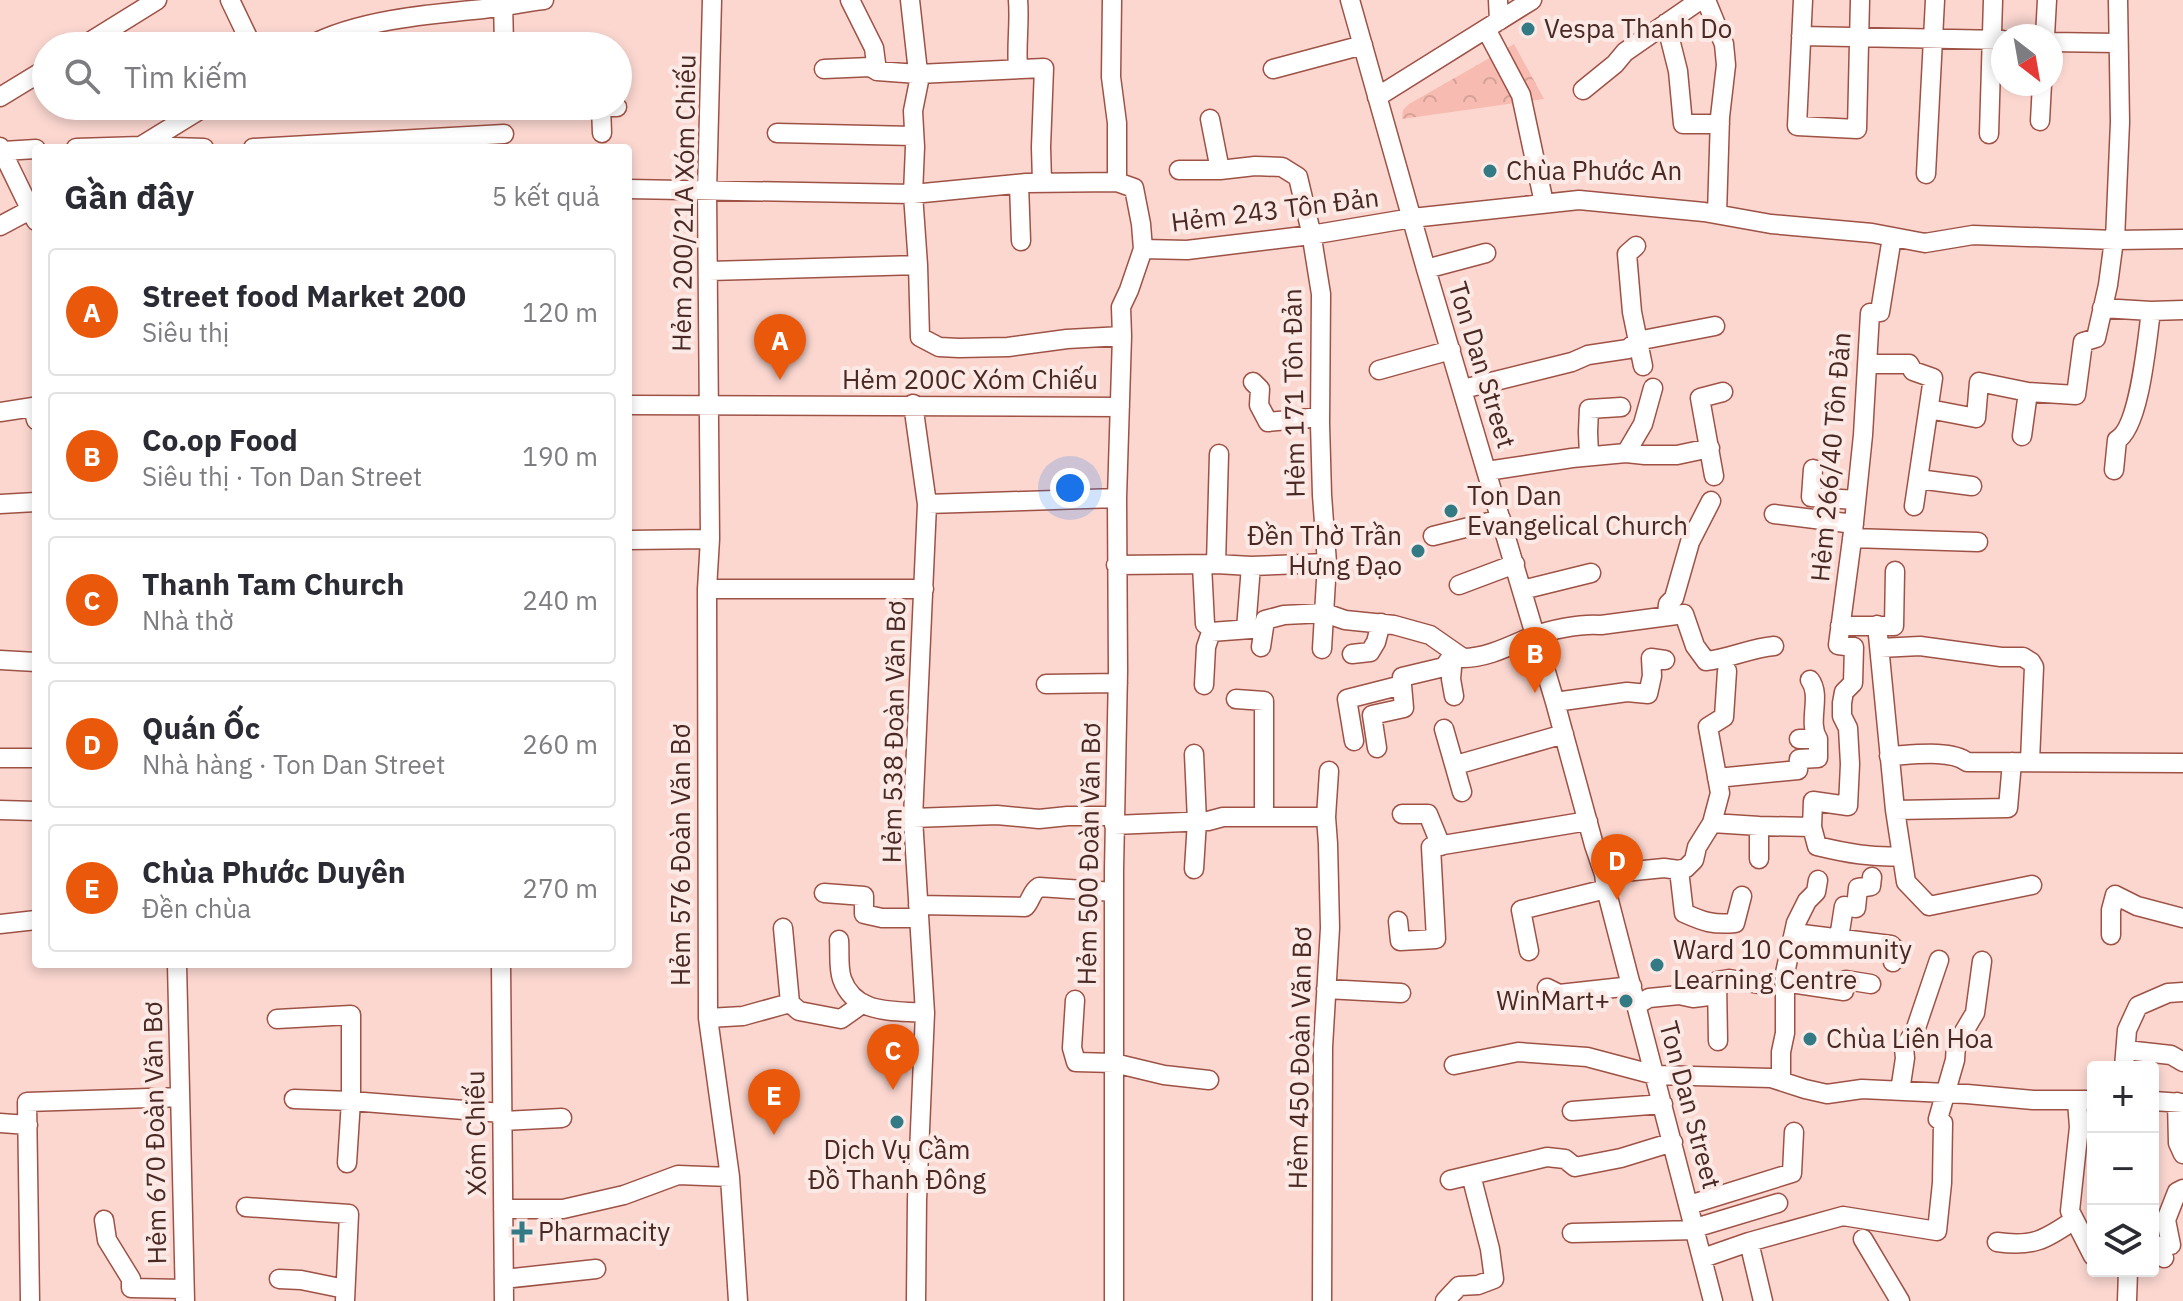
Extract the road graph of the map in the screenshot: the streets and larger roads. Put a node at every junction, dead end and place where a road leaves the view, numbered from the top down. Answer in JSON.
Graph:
{"nodes":[{"id":1,"x":157,"y":0,"type":"edge"},
{"id":2,"x":230,"y":0,"type":"edge"},
{"id":3,"x":544,"y":0,"type":"edge"},
{"id":4,"x":712,"y":0,"type":"edge"},
{"id":5,"x":850,"y":0,"type":"edge"},
{"id":6,"x":910,"y":0,"type":"edge"},
{"id":7,"x":1018,"y":0,"type":"edge"},
{"id":8,"x":1112,"y":0,"type":"edge"},
{"id":9,"x":1350,"y":0,"type":"edge"},
{"id":10,"x":1498,"y":0,"type":"edge"},
{"id":11,"x":1532,"y":0,"type":"edge"},
{"id":12,"x":1703,"y":0,"type":"edge"},
{"id":13,"x":1803,"y":0,"type":"edge"},
{"id":14,"x":1860,"y":0,"type":"edge"},
{"id":15,"x":1935,"y":0,"type":"edge"},
{"id":16,"x":1993,"y":0,"type":"edge"},
{"id":17,"x":2047,"y":0,"type":"edge"},
{"id":18,"x":2118,"y":0,"type":"edge"},
{"id":19,"x":504,"y":2,"type":"edge"},
{"id":20,"x":1666,"y":23,"type":"junction"},
{"id":21,"x":1995,"y":24,"type":"edge"},
{"id":22,"x":2046,"y":24,"type":"edge"},
{"id":23,"x":1492,"y":25,"type":"junction"},
{"id":24,"x":106,"y":32,"type":"edge"},
{"id":25,"x":245,"y":32,"type":"edge"},
{"id":26,"x":345,"y":32,"type":"edge"},
{"id":27,"x":504,"y":32,"type":"edge"},
{"id":28,"x":1801,"y":36,"type":"junction"},
{"id":29,"x":1859,"y":37,"type":"junction"},
{"id":30,"x":1933,"y":39,"type":"junction"},
{"id":31,"x":1991,"y":40,"type":"edge"},
{"id":32,"x":2063,"y":42,"type":"edge"},
{"id":33,"x":2117,"y":43,"type":"junction"},
{"id":34,"x":1363,"y":45,"type":"junction"},
{"id":35,"x":824,"y":69,"type":"dead end"},
{"id":36,"x":1018,"y":69,"type":"junction"},
{"id":37,"x":1273,"y":69,"type":"dead end"},
{"id":38,"x":877,"y":71,"type":"junction"},
{"id":39,"x":918,"y":74,"type":"junction"},
{"id":40,"x":32,"y":78,"type":"edge"},
{"id":41,"x":1583,"y":90,"type":"dead end"},
{"id":42,"x":1992,"y":96,"type":"edge"},
{"id":43,"x":2041,"y":96,"type":"edge"},
{"id":44,"x":0,"y":97,"type":"edge"},
{"id":45,"x":1377,"y":97,"type":"junction"},
{"id":46,"x":1210,"y":119,"type":"dead end"},
{"id":47,"x":183,"y":120,"type":"edge"},
{"id":48,"x":504,"y":120,"type":"edge"},
{"id":49,"x":602,"y":120,"type":"edge"},
{"id":50,"x":2040,"y":121,"type":"dead end"},
{"id":51,"x":1720,"y":124,"type":"junction"},
{"id":52,"x":602,"y":133,"type":"dead end"},
{"id":53,"x":777,"y":133,"type":"dead end"},
{"id":54,"x":1989,"y":134,"type":"dead end"},
{"id":55,"x":914,"y":136,"type":"junction"},
{"id":56,"x":504,"y":141,"type":"edge"},
{"id":57,"x":144,"y":144,"type":"edge"},
{"id":58,"x":396,"y":144,"type":"edge"},
{"id":59,"x":1,"y":149,"type":"edge"},
{"id":60,"x":32,"y":149,"type":"edge"},
{"id":61,"x":1179,"y":170,"type":"dead end"},
{"id":62,"x":1220,"y":170,"type":"junction"},
{"id":63,"x":1926,"y":174,"type":"dead end"},
{"id":64,"x":1042,"y":182,"type":"junction"},
{"id":65,"x":1117,"y":182,"type":"junction"},
{"id":66,"x":1019,"y":184,"type":"junction"},
{"id":67,"x":632,"y":189,"type":"edge"},
{"id":68,"x":707,"y":191,"type":"junction"},
{"id":69,"x":913,"y":194,"type":"junction"},
{"id":70,"x":1544,"y":203,"type":"junction"},
{"id":71,"x":32,"y":214,"type":"edge"},
{"id":72,"x":1717,"y":214,"type":"junction"},
{"id":73,"x":32,"y":216,"type":"edge"},
{"id":74,"x":1412,"y":218,"type":"junction"},
{"id":75,"x":0,"y":226,"type":"edge"},
{"id":76,"x":1311,"y":235,"type":"junction"},
{"id":77,"x":1892,"y":237,"type":"junction"},
{"id":78,"x":2183,"y":239,"type":"edge"},
{"id":79,"x":2114,"y":240,"type":"junction"},
{"id":80,"x":1021,"y":241,"type":"dead end"},
{"id":81,"x":1636,"y":246,"type":"dead end"},
{"id":82,"x":1143,"y":249,"type":"junction"},
{"id":83,"x":1486,"y":253,"type":"dead end"},
{"id":84,"x":918,"y":265,"type":"junction"},
{"id":85,"x":1426,"y":269,"type":"junction"},
{"id":86,"x":709,"y":271,"type":"junction"},
{"id":87,"x":2102,"y":308,"type":"junction"},
{"id":88,"x":2183,"y":310,"type":"edge"},
{"id":89,"x":2151,"y":311,"type":"junction"},
{"id":90,"x":1715,"y":326,"type":"dead end"},
{"id":91,"x":1122,"y":336,"type":"junction"},
{"id":92,"x":1637,"y":341,"type":"junction"},
{"id":93,"x":1451,"y":350,"type":"junction"},
{"id":94,"x":1867,"y":364,"type":"junction"},
{"id":95,"x":1643,"y":366,"type":"dead end"},
{"id":96,"x":1379,"y":370,"type":"dead end"},
{"id":97,"x":1253,"y":382,"type":"dead end"},
{"id":98,"x":1653,"y":388,"type":"dead end"},
{"id":99,"x":1463,"y":389,"type":"junction"},
{"id":100,"x":1723,"y":392,"type":"dead end"},
{"id":101,"x":2028,"y":392,"type":"junction"},
{"id":102,"x":913,"y":404,"type":"junction"},
{"id":103,"x":632,"y":405,"type":"edge"},
{"id":104,"x":709,"y":406,"type":"junction"},
{"id":105,"x":32,"y":407,"type":"edge"},
{"id":106,"x":1120,"y":407,"type":"junction"},
{"id":107,"x":1621,"y":407,"type":"dead end"},
{"id":108,"x":1929,"y":409,"type":"junction"},
{"id":109,"x":0,"y":412,"type":"edge"},
{"id":110,"x":1320,"y":417,"type":"junction"},
{"id":111,"x":2022,"y":436,"type":"dead end"},
{"id":112,"x":1710,"y":448,"type":"junction"},
{"id":113,"x":1626,"y":453,"type":"junction"},
{"id":114,"x":1219,"y":454,"type":"dead end"},
{"id":115,"x":1589,"y":456,"type":"junction"},
{"id":116,"x":1813,"y":469,"type":"dead end"},
{"id":117,"x":2114,"y":470,"type":"dead end"},
{"id":118,"x":1487,"y":471,"type":"junction"},
{"id":119,"x":1714,"y":476,"type":"dead end"},
{"id":120,"x":1918,"y":479,"type":"junction"},
{"id":121,"x":1972,"y":486,"type":"dead end"},
{"id":122,"x":1117,"y":498,"type":"junction"},
{"id":123,"x":1856,"y":500,"type":"junction"},
{"id":124,"x":1711,"y":501,"type":"dead end"},
{"id":125,"x":32,"y":502,"type":"edge"},
{"id":126,"x":0,"y":504,"type":"edge"},
{"id":127,"x":927,"y":504,"type":"junction"},
{"id":128,"x":1914,"y":506,"type":"dead end"},
{"id":129,"x":1774,"y":514,"type":"dead end"},
{"id":130,"x":1501,"y":519,"type":"junction"},
{"id":131,"x":1853,"y":531,"type":"junction"},
{"id":132,"x":1433,"y":536,"type":"dead end"},
{"id":133,"x":710,"y":539,"type":"junction"},
{"id":134,"x":632,"y":540,"type":"edge"},
{"id":135,"x":1978,"y":542,"type":"dead end"},
{"id":136,"x":1327,"y":563,"type":"junction"},
{"id":137,"x":1515,"y":564,"type":"junction"},
{"id":138,"x":1116,"y":565,"type":"junction"},
{"id":139,"x":1209,"y":565,"type":"junction"},
{"id":140,"x":1251,"y":566,"type":"junction"},
{"id":141,"x":1895,"y":571,"type":"dead end"},
{"id":142,"x":1591,"y":573,"type":"dead end"},
{"id":143,"x":1459,"y":585,"type":"dead end"},
{"id":144,"x":707,"y":589,"type":"junction"},
{"id":145,"x":924,"y":589,"type":"junction"},
{"id":146,"x":1522,"y":590,"type":"junction"},
{"id":147,"x":1325,"y":613,"type":"junction"},
{"id":148,"x":1667,"y":616,"type":"junction"},
{"id":149,"x":1381,"y":623,"type":"junction"},
{"id":150,"x":1205,"y":624,"type":"dead end"},
{"id":151,"x":1877,"y":625,"type":"junction"},
{"id":152,"x":1840,"y":626,"type":"junction"},
{"id":153,"x":1257,"y":634,"type":"junction"},
{"id":154,"x":1536,"y":635,"type":"junction"},
{"id":155,"x":1774,"y":646,"type":"dead end"},
{"id":156,"x":1880,"y":648,"type":"junction"},
{"id":157,"x":1322,"y":649,"type":"dead end"},
{"id":158,"x":1454,"y":653,"type":"junction"},
{"id":159,"x":1352,"y":654,"type":"dead end"},
{"id":160,"x":0,"y":660,"type":"edge"},
{"id":161,"x":1665,"y":660,"type":"dead end"},
{"id":162,"x":32,"y":662,"type":"edge"},
{"id":163,"x":1727,"y":671,"type":"dead end"},
{"id":164,"x":1810,"y":680,"type":"dead end"},
{"id":165,"x":1118,"y":683,"type":"junction"},
{"id":166,"x":1046,"y":684,"type":"dead end"},
{"id":167,"x":1204,"y":685,"type":"dead end"},
{"id":168,"x":1402,"y":685,"type":"junction"},
{"id":169,"x":1454,"y":696,"type":"dead end"},
{"id":170,"x":1236,"y":699,"type":"dead end"},
{"id":171,"x":1555,"y":702,"type":"junction"},
{"id":172,"x":1444,"y":729,"type":"dead end"},
{"id":173,"x":1564,"y":734,"type":"junction"},
{"id":174,"x":1354,"y":741,"type":"dead end"},
{"id":175,"x":1377,"y":748,"type":"dead end"},
{"id":176,"x":1194,"y":754,"type":"dead end"},
{"id":177,"x":1889,"y":756,"type":"junction"},
{"id":178,"x":0,"y":758,"type":"edge"},
{"id":179,"x":32,"y":758,"type":"edge"},
{"id":180,"x":2021,"y":761,"type":"junction"},
{"id":181,"x":2183,"y":763,"type":"edge"},
{"id":182,"x":1456,"y":765,"type":"junction"},
{"id":183,"x":1329,"y":771,"type":"dead end"},
{"id":184,"x":1717,"y":778,"type":"junction"},
{"id":185,"x":1462,"y":792,"type":"dead end"},
{"id":186,"x":0,"y":810,"type":"edge"},
{"id":187,"x":1895,"y":810,"type":"junction"},
{"id":188,"x":32,"y":811,"type":"edge"},
{"id":189,"x":1402,"y":814,"type":"dead end"},
{"id":190,"x":1264,"y":817,"type":"junction"},
{"id":191,"x":1326,"y":817,"type":"junction"},
{"id":192,"x":913,"y":818,"type":"junction"},
{"id":193,"x":1114,"y":821,"type":"junction"},
{"id":194,"x":1197,"y":821,"type":"junction"},
{"id":195,"x":1588,"y":821,"type":"junction"},
{"id":196,"x":1712,"y":823,"type":"junction"},
{"id":197,"x":1759,"y":826,"type":"junction"},
{"id":198,"x":1812,"y":827,"type":"junction"},
{"id":199,"x":1436,"y":846,"type":"junction"},
{"id":200,"x":1902,"y":856,"type":"junction"},
{"id":201,"x":1759,"y":859,"type":"dead end"},
{"id":202,"x":1194,"y":869,"type":"dead end"},
{"id":203,"x":1679,"y":870,"type":"junction"},
{"id":204,"x":1872,"y":877,"type":"dead end"},
{"id":205,"x":1818,"y":880,"type":"dead end"},
{"id":206,"x":1605,"y":882,"type":"junction"},
{"id":207,"x":2032,"y":885,"type":"dead end"},
{"id":208,"x":1114,"y":892,"type":"junction"},
{"id":209,"x":824,"y":893,"type":"dead end"},
{"id":210,"x":1742,"y":896,"type":"dead end"},
{"id":211,"x":1807,"y":901,"type":"junction"},
{"id":212,"x":1844,"y":906,"type":"junction"},
{"id":213,"x":919,"y":912,"type":"junction"},
{"id":214,"x":2183,"y":918,"type":"edge"},
{"id":215,"x":32,"y":920,"type":"edge"},
{"id":216,"x":1398,"y":921,"type":"dead end"},
{"id":217,"x":0,"y":924,"type":"edge"},
{"id":218,"x":783,"y":928,"type":"dead end"},
{"id":219,"x":1794,"y":933,"type":"junction"},
{"id":220,"x":2111,"y":935,"type":"dead end"},
{"id":221,"x":1839,"y":938,"type":"junction"},
{"id":222,"x":839,"y":940,"type":"dead end"},
{"id":223,"x":1529,"y":951,"type":"dead end"},
{"id":224,"x":1939,"y":960,"type":"dead end"},
{"id":225,"x":1982,"y":961,"type":"dead end"},
{"id":226,"x":1893,"y":962,"type":"dead end"},
{"id":227,"x":177,"y":968,"type":"edge"},
{"id":228,"x":501,"y":968,"type":"edge"},
{"id":229,"x":1784,"y":982,"type":"junction"},
{"id":230,"x":1759,"y":984,"type":"dead end"},
{"id":231,"x":1871,"y":984,"type":"dead end"},
{"id":232,"x":1632,"y":986,"type":"junction"},
{"id":233,"x":1547,"y":988,"type":"dead end"},
{"id":234,"x":1326,"y":989,"type":"junction"},
{"id":235,"x":2183,"y":992,"type":"edge"},
{"id":236,"x":1401,"y":993,"type":"dead end"},
{"id":237,"x":1717,"y":995,"type":"junction"},
{"id":238,"x":1075,"y":1000,"type":"dead end"},
{"id":239,"x":790,"y":1003,"type":"junction"},
{"id":240,"x":862,"y":1004,"type":"junction"},
{"id":241,"x":1637,"y":1005,"type":"junction"},
{"id":242,"x":925,"y":1013,"type":"junction"},
{"id":243,"x":708,"y":1018,"type":"junction"},
{"id":244,"x":277,"y":1019,"type":"dead end"},
{"id":245,"x":1718,"y":1041,"type":"dead end"},
{"id":246,"x":2125,"y":1058,"type":"edge"},
{"id":247,"x":2183,"y":1062,"type":"edge"},
{"id":248,"x":1114,"y":1063,"type":"junction"},
{"id":249,"x":1454,"y":1065,"type":"dead end"},
{"id":250,"x":1655,"y":1075,"type":"junction"},
{"id":251,"x":1209,"y":1080,"type":"dead end"},
{"id":252,"x":1781,"y":1080,"type":"junction"},
{"id":253,"x":1900,"y":1091,"type":"junction"},
{"id":254,"x":1945,"y":1093,"type":"junction"},
{"id":255,"x":180,"y":1097,"type":"junction"},
{"id":256,"x":294,"y":1099,"type":"dead end"},
{"id":257,"x":2085,"y":1100,"type":"edge"},
{"id":258,"x":351,"y":1101,"type":"junction"},
{"id":259,"x":2159,"y":1101,"type":"edge"},
{"id":260,"x":2180,"y":1102,"type":"edge"},
{"id":261,"x":1663,"y":1104,"type":"junction"},
{"id":262,"x":1572,"y":1111,"type":"dead end"},
{"id":263,"x":502,"y":1117,"type":"junction"},
{"id":264,"x":562,"y":1118,"type":"dead end"},
{"id":265,"x":0,"y":1123,"type":"edge"},
{"id":266,"x":28,"y":1125,"type":"junction"},
{"id":267,"x":1794,"y":1132,"type":"dead end"},
{"id":268,"x":1673,"y":1142,"type":"junction"},
{"id":269,"x":2183,"y":1154,"type":"edge"},
{"id":270,"x":347,"y":1163,"type":"dead end"},
{"id":271,"x":1471,"y":1175,"type":"junction"},
{"id":272,"x":730,"y":1177,"type":"junction"},
{"id":273,"x":1450,"y":1180,"type":"dead end"},
{"id":274,"x":2183,"y":1189,"type":"edge"},
{"id":275,"x":1778,"y":1203,"type":"dead end"},
{"id":276,"x":1689,"y":1205,"type":"junction"},
{"id":277,"x":246,"y":1207,"type":"dead end"},
{"id":278,"x":503,"y":1209,"type":"junction"},
{"id":279,"x":104,"y":1220,"type":"dead end"},
{"id":280,"x":2074,"y":1220,"type":"junction"},
{"id":281,"x":1696,"y":1229,"type":"junction"},
{"id":282,"x":1572,"y":1233,"type":"dead end"},
{"id":283,"x":1863,"y":1239,"type":"dead end"},
{"id":284,"x":1749,"y":1242,"type":"junction"},
{"id":285,"x":1997,"y":1242,"type":"dead end"},
{"id":286,"x":2087,"y":1245,"type":"edge"},
{"id":287,"x":2163,"y":1250,"type":"edge"},
{"id":288,"x":1703,"y":1258,"type":"junction"},
{"id":289,"x":596,"y":1269,"type":"dead end"},
{"id":290,"x":2128,"y":1277,"type":"edge"},
{"id":291,"x":279,"y":1279,"type":"dead end"},
{"id":292,"x":504,"y":1279,"type":"junction"},
{"id":293,"x":131,"y":1294,"type":"edge"},
{"id":294,"x":184,"y":1295,"type":"edge"},
{"id":295,"x":345,"y":1295,"type":"edge"},
{"id":296,"x":30,"y":1301,"type":"edge"},
{"id":297,"x":504,"y":1301,"type":"edge"},
{"id":298,"x":738,"y":1301,"type":"edge"},
{"id":299,"x":916,"y":1301,"type":"edge"},
{"id":300,"x":1114,"y":1301,"type":"edge"},
{"id":301,"x":1322,"y":1301,"type":"edge"},
{"id":302,"x":1445,"y":1301,"type":"edge"},
{"id":303,"x":1713,"y":1301,"type":"edge"},
{"id":304,"x":1763,"y":1301,"type":"edge"},
{"id":305,"x":1900,"y":1301,"type":"edge"},
{"id":306,"x":2127,"y":1301,"type":"edge"}],
"edges":[{"from":1,"to":24,"type":"street"},
{"from":2,"to":25,"type":"street"},
{"from":3,"to":19,"type":"street"},
{"from":4,"to":68,"type":"street","name":"Hẻm 200/21A Xóm Chiếu"},
{"from":5,"to":38,"type":"street"},
{"from":6,"to":39,"type":"street"},
{"from":7,"to":36,"type":"street"},
{"from":8,"to":65,"type":"street"},
{"from":9,"to":34,"type":"street","name":"Ton Dan Street"},
{"from":10,"to":23,"type":"street"},
{"from":11,"to":23,"type":"street"},
{"from":12,"to":20,"type":"street"},
{"from":12,"to":51,"type":"street"},
{"from":13,"to":28,"type":"street"},
{"from":14,"to":29,"type":"street"},
{"from":15,"to":30,"type":"street"},
{"from":16,"to":21,"type":"street"},
{"from":17,"to":22,"type":"street"},
{"from":18,"to":33,"type":"street"},
{"from":19,"to":26,"type":"street"},
{"from":19,"to":27,"type":"street"},
{"from":20,"to":41,"type":"street"},
{"from":20,"to":51,"type":"street"},
{"from":23,"to":45,"type":"street"},
{"from":23,"to":70,"type":"street"},
{"from":28,"to":29,"type":"street"},
{"from":28,"to":29,"type":"street"},
{"from":29,"to":30,"type":"street"},
{"from":30,"to":31,"type":"street"},
{"from":30,"to":63,"type":"street"},
{"from":32,"to":33,"type":"street"},
{"from":33,"to":79,"type":"street"},
{"from":34,"to":37,"type":"street"},
{"from":34,"to":45,"type":"street","name":"Ton Dan Street"},
{"from":35,"to":38,"type":"street"},
{"from":36,"to":39,"type":"street"},
{"from":36,"to":64,"type":"street"},
{"from":38,"to":39,"type":"street"},
{"from":39,"to":55,"type":"street"},
{"from":40,"to":44,"type":"street"},
{"from":42,"to":54,"type":"street"},
{"from":43,"to":50,"type":"street"},
{"from":45,"to":74,"type":"street","name":"Ton Dan Street"},
{"from":46,"to":62,"type":"street"},
{"from":47,"to":57,"type":"street"},
{"from":48,"to":56,"type":"street"},
{"from":49,"to":52,"type":"street"},
{"from":51,"to":72,"type":"street"},
{"from":53,"to":55,"type":"street"},
{"from":55,"to":69,"type":"street"},
{"from":56,"to":58,"type":"street"},
{"from":59,"to":60,"type":"street"},
{"from":59,"to":71,"type":"street"},
{"from":61,"to":62,"type":"street","name":"Hẻm 171 Tôn Đản"},
{"from":62,"to":76,"type":"street","name":"Hẻm 171 Tôn Đản"},
{"from":64,"to":65,"type":"street"},
{"from":64,"to":66,"type":"street"},
{"from":65,"to":82,"type":"street","name":"Hẻm 243 Tôn Đản"},
{"from":66,"to":69,"type":"street"},
{"from":66,"to":80,"type":"street"},
{"from":67,"to":68,"type":"street"},
{"from":68,"to":69,"type":"street"},
{"from":68,"to":86,"type":"street","name":"Hẻm 200/21A Xóm Chiếu"},
{"from":69,"to":84,"type":"street"},
{"from":70,"to":72,"type":"street","name":"Hẻm 243 Tôn Đản"},
{"from":70,"to":74,"type":"street","name":"Hẻm 243 Tôn Đản"},
{"from":72,"to":77,"type":"street","name":"Hẻm 243 Tôn Đản"},
{"from":73,"to":75,"type":"street"},
{"from":74,"to":76,"type":"street","name":"Hẻm 243 Tôn Đản"},
{"from":74,"to":85,"type":"street","name":"Ton Dan Street"},
{"from":76,"to":82,"type":"street","name":"Hẻm 243 Tôn Đản"},
{"from":76,"to":110,"type":"street","name":"Hẻm 171 Tôn Đản"},
{"from":77,"to":79,"type":"street","name":"Hẻm 243 Tôn Đản"},
{"from":77,"to":94,"type":"street","name":"Hẻm 266/40 Tôn Đản"},
{"from":78,"to":79,"type":"street","name":"Hẻm 243 Tôn Đản"},
{"from":79,"to":87,"type":"street"},
{"from":81,"to":92,"type":"street"},
{"from":82,"to":91,"type":"street","name":"Hẻm 243 Tôn Đản"},
{"from":83,"to":85,"type":"street"},
{"from":84,"to":86,"type":"street"},
{"from":84,"to":91,"type":"street"},
{"from":85,"to":93,"type":"street","name":"Ton Dan Street"},
{"from":86,"to":104,"type":"street","name":"Hẻm 200/21A Xóm Chiếu"},
{"from":87,"to":89,"type":"street"},
{"from":87,"to":101,"type":"street"},
{"from":88,"to":89,"type":"street"},
{"from":89,"to":117,"type":"street"},
{"from":90,"to":92,"type":"street"},
{"from":91,"to":106,"type":"street","name":"Hẻm 243 Tôn Đản"},
{"from":92,"to":95,"type":"street"},
{"from":92,"to":99,"type":"street"},
{"from":93,"to":96,"type":"street"},
{"from":93,"to":99,"type":"street","name":"Ton Dan Street"},
{"from":94,"to":108,"type":"street"},
{"from":94,"to":123,"type":"street","name":"Hẻm 266/40 Tôn Đản"},
{"from":97,"to":110,"type":"street"},
{"from":98,"to":113,"type":"street"},
{"from":99,"to":118,"type":"street","name":"Ton Dan Street"},
{"from":100,"to":112,"type":"street"},
{"from":101,"to":108,"type":"street"},
{"from":101,"to":111,"type":"street"},
{"from":102,"to":104,"type":"street","name":"Hẻm 200C Xóm Chiếu"},
{"from":102,"to":106,"type":"street","name":"Hẻm 200C Xóm Chiếu"},
{"from":102,"to":127,"type":"street","name":"Hẻm 538 Đoàn Văn Bơ"},
{"from":103,"to":104,"type":"street","name":"Hẻm 200C Xóm Chiếu"},
{"from":104,"to":133,"type":"street","name":"Hẻm 576 Đoàn Văn Bơ"},
{"from":105,"to":109,"type":"street"},
{"from":106,"to":122,"type":"street","name":"Hẻm 500 Đoàn Văn Bơ"},
{"from":107,"to":115,"type":"street"},
{"from":108,"to":120,"type":"street"},
{"from":110,"to":136,"type":"street","name":"Hẻm 171 Tôn Đản"},
{"from":112,"to":113,"type":"street"},
{"from":112,"to":119,"type":"street"},
{"from":113,"to":115,"type":"street"},
{"from":114,"to":139,"type":"street"},
{"from":115,"to":118,"type":"street"},
{"from":116,"to":123,"type":"street"},
{"from":118,"to":130,"type":"street","name":"Ton Dan Street"},
{"from":120,"to":121,"type":"street"},
{"from":120,"to":128,"type":"street"},
{"from":122,"to":127,"type":"street"},
{"from":122,"to":138,"type":"street","name":"Hẻm 500 Đoàn Văn Bơ"},
{"from":123,"to":131,"type":"street","name":"Hẻm 266/40 Tôn Đản"},
{"from":124,"to":148,"type":"street"},
{"from":125,"to":126,"type":"street"},
{"from":127,"to":145,"type":"street","name":"Hẻm 538 Đoàn Văn Bơ"},
{"from":129,"to":131,"type":"street"},
{"from":130,"to":132,"type":"street"},
{"from":130,"to":137,"type":"street","name":"Ton Dan Street"},
{"from":131,"to":135,"type":"street"},
{"from":131,"to":152,"type":"street","name":"Hẻm 266/40 Tôn Đản"},
{"from":133,"to":134,"type":"street"},
{"from":133,"to":144,"type":"street","name":"Hẻm 576 Đoàn Văn Bơ"},
{"from":136,"to":140,"type":"street"},
{"from":136,"to":147,"type":"street","name":"Hẻm 171 Tôn Đản"},
{"from":137,"to":143,"type":"street"},
{"from":137,"to":146,"type":"street","name":"Ton Dan Street"},
{"from":138,"to":139,"type":"street"},
{"from":138,"to":165,"type":"street","name":"Hẻm 500 Đoàn Văn Bơ"},
{"from":139,"to":140,"type":"street"},
{"from":139,"to":150,"type":"street"},
{"from":140,"to":153,"type":"street"},
{"from":141,"to":151,"type":"street"},
{"from":142,"to":146,"type":"street"},
{"from":144,"to":145,"type":"street"},
{"from":144,"to":243,"type":"street","name":"Hẻm 576 Đoàn Văn Bơ"},
{"from":145,"to":192,"type":"street","name":"Hẻm 538 Đoàn Văn Bơ"},
{"from":146,"to":154,"type":"street","name":"Ton Dan Street"},
{"from":147,"to":149,"type":"street"},
{"from":147,"to":153,"type":"street"},
{"from":147,"to":157,"type":"street","name":"Hẻm 171 Tôn Đản"},
{"from":148,"to":154,"type":"street"},
{"from":148,"to":155,"type":"street"},
{"from":149,"to":158,"type":"street"},
{"from":149,"to":159,"type":"street"},
{"from":151,"to":152,"type":"street"},
{"from":151,"to":156,"type":"street"},
{"from":152,"to":198,"type":"street","name":"Hẻm 266/40 Tôn Đản"},
{"from":153,"to":167,"type":"street"},
{"from":154,"to":158,"type":"street"},
{"from":154,"to":171,"type":"street","name":"Ton Dan Street"},
{"from":156,"to":177,"type":"street"},
{"from":156,"to":180,"type":"street"},
{"from":158,"to":168,"type":"street"},
{"from":158,"to":169,"type":"street"},
{"from":160,"to":162,"type":"street"},
{"from":161,"to":171,"type":"street"},
{"from":163,"to":184,"type":"street"},
{"from":164,"to":184,"type":"street"},
{"from":165,"to":166,"type":"street"},
{"from":165,"to":193,"type":"street","name":"Hẻm 500 Đoàn Văn Bơ"},
{"from":168,"to":174,"type":"street"},
{"from":168,"to":175,"type":"street"},
{"from":170,"to":190,"type":"street"},
{"from":171,"to":173,"type":"street","name":"Ton Dan Street"},
{"from":172,"to":182,"type":"street"},
{"from":173,"to":182,"type":"street"},
{"from":173,"to":195,"type":"street","name":"Ton Dan Street"},
{"from":176,"to":194,"type":"street"},
{"from":177,"to":180,"type":"street"},
{"from":177,"to":187,"type":"street"},
{"from":178,"to":179,"type":"street"},
{"from":180,"to":181,"type":"street"},
{"from":180,"to":187,"type":"street"},
{"from":182,"to":185,"type":"street"},
{"from":183,"to":191,"type":"street","name":"Hẻm 450 Đoàn Văn Bơ"},
{"from":184,"to":196,"type":"street"},
{"from":186,"to":188,"type":"street"},
{"from":187,"to":200,"type":"street"},
{"from":189,"to":199,"type":"street"},
{"from":190,"to":191,"type":"street"},
{"from":190,"to":194,"type":"street"},
{"from":191,"to":234,"type":"street","name":"Hẻm 450 Đoàn Văn Bơ"},
{"from":192,"to":193,"type":"street"},
{"from":192,"to":213,"type":"street","name":"Hẻm 538 Đoàn Văn Bơ"},
{"from":193,"to":194,"type":"street"},
{"from":193,"to":208,"type":"street","name":"Hẻm 500 Đoàn Văn Bơ"},
{"from":194,"to":202,"type":"street"},
{"from":195,"to":199,"type":"street"},
{"from":195,"to":206,"type":"street","name":"Ton Dan Street"},
{"from":196,"to":197,"type":"street"},
{"from":196,"to":203,"type":"street"},
{"from":197,"to":198,"type":"street"},
{"from":197,"to":201,"type":"street"},
{"from":198,"to":200,"type":"street"},
{"from":199,"to":216,"type":"street"},
{"from":200,"to":207,"type":"street"},
{"from":203,"to":206,"type":"street"},
{"from":203,"to":210,"type":"street"},
{"from":204,"to":212,"type":"street"},
{"from":205,"to":211,"type":"street"},
{"from":206,"to":223,"type":"street"},
{"from":206,"to":232,"type":"street","name":"Ton Dan Street"},
{"from":208,"to":213,"type":"street"},
{"from":208,"to":248,"type":"street","name":"Hẻm 500 Đoàn Văn Bơ"},
{"from":209,"to":213,"type":"street"},
{"from":211,"to":212,"type":"street"},
{"from":211,"to":219,"type":"street"},
{"from":212,"to":221,"type":"street"},
{"from":213,"to":242,"type":"street","name":"Hẻm 538 Đoàn Văn Bơ"},
{"from":214,"to":220,"type":"street"},
{"from":215,"to":217,"type":"street"},
{"from":218,"to":239,"type":"street"},
{"from":219,"to":221,"type":"street"},
{"from":219,"to":229,"type":"street"},
{"from":221,"to":226,"type":"street"},
{"from":222,"to":240,"type":"street"},
{"from":224,"to":253,"type":"street"},
{"from":225,"to":254,"type":"street"},
{"from":227,"to":255,"type":"street","name":"Hẻm 670 Đoàn Văn Bơ"},
{"from":228,"to":263,"type":"street","name":"Xóm Chiếu"},
{"from":229,"to":231,"type":"street"},
{"from":229,"to":252,"type":"street"},
{"from":230,"to":237,"type":"street"},
{"from":232,"to":233,"type":"street"},
{"from":232,"to":241,"type":"street","name":"Ton Dan Street"},
{"from":234,"to":236,"type":"street"},
{"from":234,"to":301,"type":"street","name":"Hẻm 450 Đoàn Văn Bơ"},
{"from":235,"to":246,"type":"street"},
{"from":237,"to":241,"type":"street"},
{"from":237,"to":245,"type":"street"},
{"from":238,"to":248,"type":"street"},
{"from":239,"to":240,"type":"street"},
{"from":239,"to":243,"type":"street"},
{"from":240,"to":242,"type":"street"},
{"from":241,"to":250,"type":"street","name":"Ton Dan Street"},
{"from":242,"to":299,"type":"street","name":"Hẻm 538 Đoàn Văn Bơ"},
{"from":243,"to":272,"type":"street","name":"Hẻm 576 Đoàn Văn Bơ"},
{"from":244,"to":258,"type":"street"},
{"from":246,"to":247,"type":"street"},
{"from":248,"to":251,"type":"street"},
{"from":248,"to":300,"type":"street","name":"Hẻm 500 Đoàn Văn Bơ"},
{"from":249,"to":250,"type":"street"},
{"from":250,"to":252,"type":"street"},
{"from":250,"to":261,"type":"street","name":"Ton Dan Street"},
{"from":252,"to":253,"type":"street"},
{"from":253,"to":254,"type":"street"},
{"from":254,"to":257,"type":"street"},
{"from":254,"to":284,"type":"street"},
{"from":255,"to":266,"type":"street"},
{"from":255,"to":294,"type":"street","name":"Hẻm 670 Đoàn Văn Bơ"},
{"from":256,"to":258,"type":"street"},
{"from":257,"to":280,"type":"street"},
{"from":258,"to":263,"type":"street"},
{"from":258,"to":270,"type":"street"},
{"from":259,"to":260,"type":"street"},
{"from":260,"to":269,"type":"street"},
{"from":261,"to":262,"type":"street"},
{"from":261,"to":268,"type":"street","name":"Ton Dan Street"},
{"from":263,"to":264,"type":"street"},
{"from":263,"to":278,"type":"street","name":"Xóm Chiếu"},
{"from":265,"to":266,"type":"street"},
{"from":266,"to":296,"type":"street"},
{"from":267,"to":276,"type":"street"},
{"from":268,"to":271,"type":"street"},
{"from":268,"to":276,"type":"street","name":"Ton Dan Street"},
{"from":271,"to":273,"type":"street"},
{"from":271,"to":302,"type":"street"},
{"from":272,"to":278,"type":"street"},
{"from":272,"to":298,"type":"street","name":"Hẻm 576 Đoàn Văn Bơ"},
{"from":274,"to":287,"type":"street"},
{"from":275,"to":281,"type":"street"},
{"from":276,"to":281,"type":"street","name":"Ton Dan Street"},
{"from":277,"to":295,"type":"street"},
{"from":278,"to":292,"type":"street","name":"Xóm Chiếu"},
{"from":279,"to":293,"type":"street"},
{"from":280,"to":285,"type":"street"},
{"from":280,"to":286,"type":"street"},
{"from":281,"to":282,"type":"street"},
{"from":281,"to":288,"type":"street","name":"Ton Dan Street"},
{"from":283,"to":305,"type":"street"},
{"from":284,"to":288,"type":"street"},
{"from":284,"to":304,"type":"street"},
{"from":288,"to":303,"type":"street","name":"Ton Dan Street"},
{"from":289,"to":292,"type":"street"},
{"from":290,"to":306,"type":"street"},
{"from":291,"to":295,"type":"street"},
{"from":292,"to":297,"type":"street","name":"Xóm Chiếu"},
{"from":293,"to":294,"type":"street"}]}
